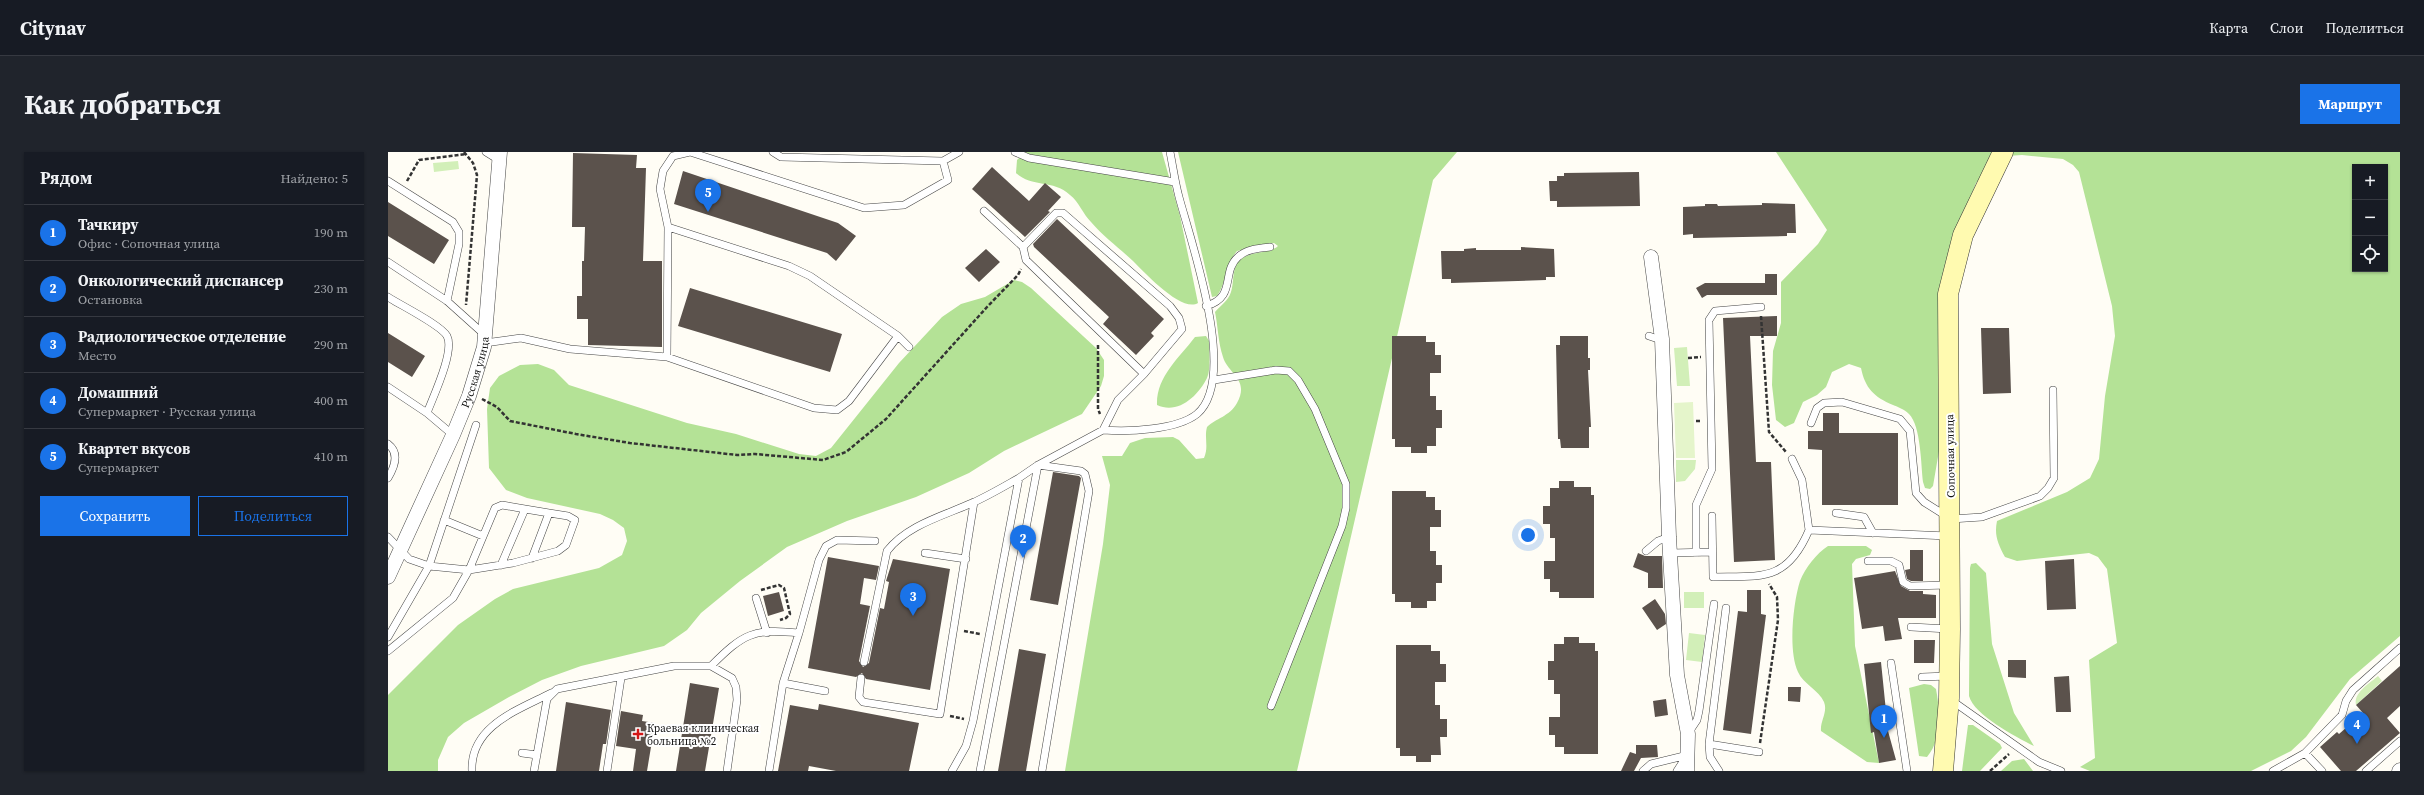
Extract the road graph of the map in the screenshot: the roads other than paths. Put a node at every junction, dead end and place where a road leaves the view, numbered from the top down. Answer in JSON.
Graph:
{"nodes":[{"id":1,"x":486,"y":152,"type":"edge"},
{"id":2,"x":773,"y":152,"type":"edge"},
{"id":3,"x":959,"y":152,"type":"edge"},
{"id":4,"x":1015,"y":152,"type":"edge"},
{"id":5,"x":1170,"y":152,"type":"edge"},
{"id":6,"x":2003,"y":152,"type":"edge"},
{"id":7,"x":500,"y":156,"type":"edge"},
{"id":8,"x":943,"y":161,"type":"junction"},
{"id":9,"x":388,"y":181,"type":"edge"},
{"id":10,"x":1175,"y":182,"type":"junction"},
{"id":11,"x":984,"y":211,"type":"dead end"},
{"id":12,"x":668,"y":227,"type":"junction"},
{"id":13,"x":1023,"y":247,"type":"junction"},
{"id":14,"x":1270,"y":247,"type":"dead end"},
{"id":15,"x":1651,"y":257,"type":"dead end"},
{"id":16,"x":388,"y":262,"type":"edge"},
{"id":17,"x":388,"y":297,"type":"edge"},
{"id":18,"x":447,"y":301,"type":"junction"},
{"id":19,"x":1206,"y":306,"type":"junction"},
{"id":20,"x":1761,"y":307,"type":"road end"},
{"id":21,"x":898,"y":336,"type":"junction"},
{"id":22,"x":1649,"y":336,"type":"dead end"},
{"id":23,"x":485,"y":340,"type":"junction"},
{"id":24,"x":1663,"y":345,"type":"junction"},
{"id":25,"x":910,"y":347,"type":"dead end"},
{"id":26,"x":667,"y":357,"type":"junction"},
{"id":27,"x":1144,"y":374,"type":"junction"},
{"id":28,"x":1214,"y":380,"type":"junction"},
{"id":29,"x":388,"y":387,"type":"edge"},
{"id":30,"x":2053,"y":390,"type":"dead end"},
{"id":31,"x":427,"y":413,"type":"junction"},
{"id":32,"x":1811,"y":424,"type":"dead end"},
{"id":33,"x":476,"y":425,"type":"dead end"},
{"id":34,"x":1103,"y":430,"type":"junction"},
{"id":35,"x":453,"y":435,"type":"junction"},
{"id":36,"x":388,"y":444,"type":"edge"},
{"id":37,"x":1792,"y":459,"type":"road end"},
{"id":38,"x":1038,"y":465,"type":"junction"},
{"id":39,"x":388,"y":478,"type":"edge"},
{"id":40,"x":1018,"y":478,"type":"junction"},
{"id":41,"x":974,"y":502,"type":"junction"},
{"id":42,"x":525,"y":509,"type":"junction"},
{"id":43,"x":549,"y":513,"type":"junction"},
{"id":44,"x":1836,"y":513,"type":"dead end"},
{"id":45,"x":1712,"y":516,"type":"dead end"},
{"id":46,"x":444,"y":520,"type":"junction"},
{"id":47,"x":1951,"y":527,"type":"junction"},
{"id":48,"x":1809,"y":530,"type":"junction"},
{"id":49,"x":1873,"y":533,"type":"junction"},
{"id":50,"x":483,"y":536,"type":"junction"},
{"id":51,"x":388,"y":537,"type":"edge"},
{"id":52,"x":1669,"y":537,"type":"junction"},
{"id":53,"x":875,"y":542,"type":"dead end"},
{"id":54,"x":1646,"y":551,"type":"dead end"},
{"id":55,"x":401,"y":552,"type":"junction"},
{"id":56,"x":1712,"y":552,"type":"junction"},
{"id":57,"x":925,"y":553,"type":"dead end"},
{"id":58,"x":1671,"y":553,"type":"junction"},
{"id":59,"x":1696,"y":553,"type":"junction"},
{"id":60,"x":532,"y":558,"type":"junction"},
{"id":61,"x":966,"y":560,"type":"junction"},
{"id":62,"x":1868,"y":561,"type":"dead end"},
{"id":63,"x":391,"y":562,"type":"edge"},
{"id":64,"x":501,"y":565,"type":"junction"},
{"id":65,"x":429,"y":566,"type":"junction"},
{"id":66,"x":469,"y":570,"type":"junction"},
{"id":67,"x":388,"y":577,"type":"edge"},
{"id":68,"x":1950,"y":585,"type":"junction"},
{"id":69,"x":756,"y":598,"type":"road end"},
{"id":70,"x":1714,"y":604,"type":"dead end"},
{"id":71,"x":1726,"y":608,"type":"dead end"},
{"id":72,"x":1911,"y":628,"type":"dead end"},
{"id":73,"x":765,"y":629,"type":"junction"},
{"id":74,"x":1950,"y":629,"type":"junction"},
{"id":75,"x":799,"y":634,"type":"junction"},
{"id":76,"x":388,"y":637,"type":"edge"},
{"id":77,"x":2400,"y":648,"type":"edge"},
{"id":78,"x":388,"y":651,"type":"edge"},
{"id":79,"x":864,"y":662,"type":"dead end"},
{"id":80,"x":1891,"y":663,"type":"dead end"},
{"id":81,"x":711,"y":666,"type":"junction"},
{"id":82,"x":1949,"y":676,"type":"junction"},
{"id":83,"x":1922,"y":677,"type":"dead end"},
{"id":84,"x":621,"y":678,"type":"junction"},
{"id":85,"x":861,"y":678,"type":"dead end"},
{"id":86,"x":782,"y":683,"type":"junction"},
{"id":87,"x":825,"y":691,"type":"dead end"},
{"id":88,"x":551,"y":693,"type":"junction"},
{"id":89,"x":1949,"y":698,"type":"junction"},
{"id":90,"x":1271,"y":706,"type":"dead end"},
{"id":91,"x":1688,"y":734,"type":"junction"},
{"id":92,"x":2400,"y":741,"type":"edge"},
{"id":93,"x":1709,"y":744,"type":"junction"},
{"id":94,"x":1759,"y":752,"type":"road end"},
{"id":95,"x":522,"y":753,"type":"dead end"},
{"id":96,"x":2305,"y":753,"type":"junction"},
{"id":97,"x":536,"y":755,"type":"junction"},
{"id":98,"x":1688,"y":755,"type":"junction"},
{"id":99,"x":472,"y":771,"type":"edge"},
{"id":100,"x":534,"y":771,"type":"edge"},
{"id":101,"x":607,"y":771,"type":"edge"},
{"id":102,"x":727,"y":771,"type":"edge"},
{"id":103,"x":769,"y":771,"type":"edge"},
{"id":104,"x":952,"y":771,"type":"edge"},
{"id":105,"x":980,"y":771,"type":"edge"},
{"id":106,"x":1042,"y":771,"type":"edge"},
{"id":107,"x":1643,"y":771,"type":"edge"},
{"id":108,"x":1677,"y":771,"type":"edge"},
{"id":109,"x":1687,"y":771,"type":"edge"},
{"id":110,"x":1718,"y":771,"type":"edge"},
{"id":111,"x":1907,"y":771,"type":"edge"},
{"id":112,"x":1943,"y":771,"type":"edge"},
{"id":113,"x":2061,"y":771,"type":"edge"},
{"id":114,"x":2273,"y":771,"type":"edge"},
{"id":115,"x":2322,"y":771,"type":"edge"},
{"id":116,"x":2366,"y":771,"type":"edge"}],
"edges":[{"from":1,"to":7,"type":"lane"},
{"from":2,"to":8,"type":"lane"},
{"from":3,"to":8,"type":"lane"},
{"from":4,"to":10,"type":"lane"},
{"from":5,"to":10,"type":"lane"},
{"from":6,"to":47,"type":"main road","name":"Сопочная улица"},
{"from":7,"to":23,"type":"street","name":"Русская улица"},
{"from":8,"to":12,"type":"lane"},
{"from":9,"to":18,"type":"lane"},
{"from":10,"to":19,"type":"lane"},
{"from":11,"to":13,"type":"lane"},
{"from":12,"to":21,"type":"lane"},
{"from":12,"to":26,"type":"lane"},
{"from":13,"to":27,"type":"lane"},
{"from":13,"to":27,"type":"lane"},
{"from":14,"to":19,"type":"lane"},
{"from":15,"to":24,"type":"street"},
{"from":16,"to":18,"type":"lane"},
{"from":17,"to":31,"type":"lane"},
{"from":18,"to":23,"type":"lane"},
{"from":19,"to":28,"type":"lane"},
{"from":20,"to":59,"type":"lane"},
{"from":21,"to":25,"type":"lane"},
{"from":21,"to":26,"type":"lane"},
{"from":22,"to":24,"type":"lane"},
{"from":23,"to":26,"type":"lane"},
{"from":23,"to":35,"type":"street","name":"Русская улица"},
{"from":24,"to":52,"type":"street"},
{"from":27,"to":34,"type":"lane"},
{"from":28,"to":34,"type":"lane"},
{"from":28,"to":90,"type":"lane"},
{"from":29,"to":31,"type":"lane"},
{"from":30,"to":47,"type":"lane"},
{"from":31,"to":35,"type":"lane"},
{"from":32,"to":47,"type":"lane"},
{"from":33,"to":46,"type":"lane"},
{"from":34,"to":38,"type":"lane"},
{"from":35,"to":55,"type":"street","name":"Русская улица"},
{"from":36,"to":39,"type":"lane"},
{"from":37,"to":48,"type":"lane"},
{"from":38,"to":40,"type":"lane"},
{"from":38,"to":105,"type":"lane"},
{"from":38,"to":106,"type":"lane"},
{"from":40,"to":41,"type":"lane"},
{"from":40,"to":104,"type":"lane"},
{"from":41,"to":61,"type":"lane"},
{"from":41,"to":79,"type":"lane"},
{"from":42,"to":43,"type":"lane"},
{"from":42,"to":50,"type":"lane"},
{"from":42,"to":64,"type":"lane"},
{"from":43,"to":60,"type":"lane"},
{"from":43,"to":60,"type":"lane"},
{"from":44,"to":49,"type":"lane"},
{"from":45,"to":56,"type":"lane"},
{"from":46,"to":50,"type":"lane"},
{"from":46,"to":65,"type":"lane"},
{"from":47,"to":49,"type":"lane"},
{"from":47,"to":68,"type":"main road","name":"Сопочная улица"},
{"from":48,"to":49,"type":"lane"},
{"from":48,"to":56,"type":"lane"},
{"from":50,"to":66,"type":"lane"},
{"from":51,"to":55,"type":"lane"},
{"from":52,"to":54,"type":"lane"},
{"from":52,"to":58,"type":"street"},
{"from":53,"to":75,"type":"lane"},
{"from":55,"to":63,"type":"street","name":"Русская улица"},
{"from":55,"to":65,"type":"lane"},
{"from":56,"to":59,"type":"lane"},
{"from":57,"to":61,"type":"lane"},
{"from":58,"to":59,"type":"lane"},
{"from":58,"to":91,"type":"street"},
{"from":60,"to":64,"type":"lane"},
{"from":61,"to":85,"type":"lane"},
{"from":62,"to":68,"type":"lane"},
{"from":63,"to":67,"type":"street","name":"Русская улица"},
{"from":64,"to":66,"type":"lane"},
{"from":65,"to":66,"type":"lane"},
{"from":65,"to":76,"type":"lane"},
{"from":66,"to":78,"type":"lane"},
{"from":68,"to":74,"type":"main road","name":"Сопочная улица"},
{"from":69,"to":73,"type":"lane"},
{"from":70,"to":91,"type":"lane"},
{"from":71,"to":93,"type":"lane"},
{"from":72,"to":74,"type":"lane"},
{"from":73,"to":75,"type":"lane"},
{"from":73,"to":81,"type":"lane"},
{"from":74,"to":82,"type":"main road","name":"Сопочная улица"},
{"from":75,"to":86,"type":"lane"},
{"from":77,"to":96,"type":"lane"},
{"from":80,"to":111,"type":"lane"},
{"from":81,"to":84,"type":"lane"},
{"from":81,"to":102,"type":"lane"},
{"from":82,"to":83,"type":"lane"},
{"from":82,"to":89,"type":"main road","name":"Сопочная улица"},
{"from":84,"to":88,"type":"lane"},
{"from":84,"to":101,"type":"lane"},
{"from":86,"to":87,"type":"lane"},
{"from":86,"to":103,"type":"lane"},
{"from":88,"to":97,"type":"lane"},
{"from":88,"to":99,"type":"lane"},
{"from":89,"to":112,"type":"main road","name":"Сопочная улица"},
{"from":89,"to":113,"type":"lane"},
{"from":91,"to":98,"type":"street"},
{"from":92,"to":116,"type":"lane"},
{"from":93,"to":94,"type":"lane"},
{"from":93,"to":110,"type":"lane"},
{"from":95,"to":97,"type":"lane"},
{"from":96,"to":114,"type":"lane"},
{"from":96,"to":115,"type":"lane"},
{"from":97,"to":100,"type":"lane"},
{"from":98,"to":107,"type":"lane"},
{"from":98,"to":108,"type":"lane"},
{"from":98,"to":109,"type":"street"}]}
